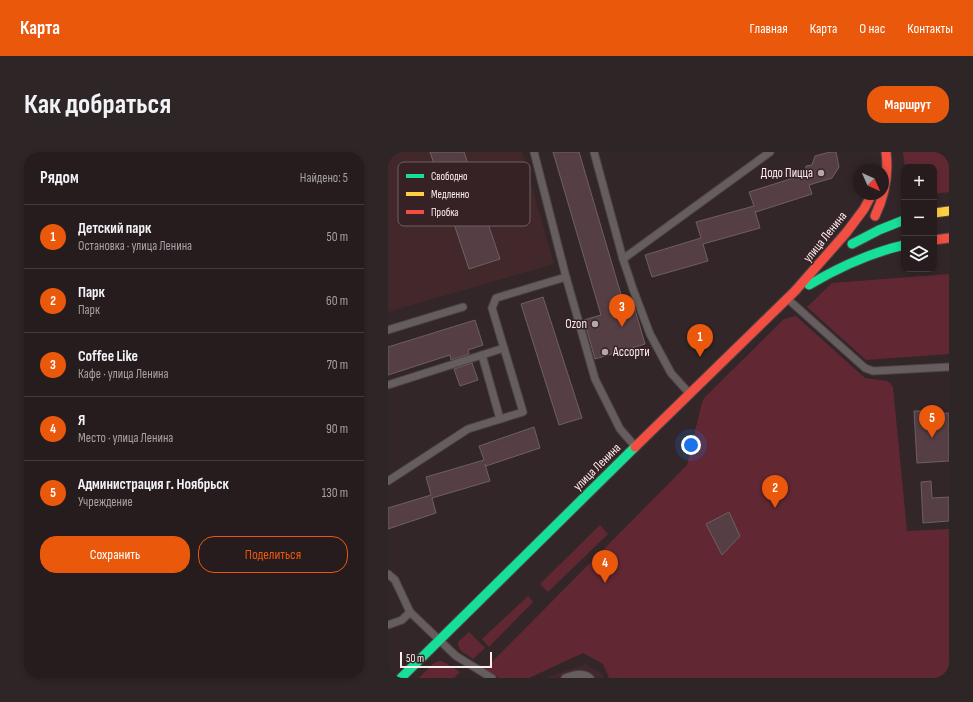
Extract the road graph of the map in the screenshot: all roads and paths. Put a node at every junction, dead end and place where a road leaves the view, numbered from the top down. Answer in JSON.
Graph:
{"nodes":[{"id":1,"x":534,"y":152,"type":"edge"},
{"id":2,"x":594,"y":152,"type":"edge"},
{"id":3,"x":770,"y":152,"type":"edge"},
{"id":4,"x":879,"y":152,"type":"edge"},
{"id":5,"x":886,"y":152,"type":"edge"},
{"id":6,"x":890,"y":152,"type":"edge"},
{"id":7,"x":879,"y":164,"type":"edge"},
{"id":8,"x":887,"y":164,"type":"edge"},
{"id":9,"x":896,"y":172,"type":"dead end"},
{"id":10,"x":868,"y":200,"type":"edge"},
{"id":11,"x":883,"y":200,"type":"edge"},
{"id":12,"x":949,"y":211,"type":"edge"},
{"id":13,"x":937,"y":213,"type":"edge"},
{"id":14,"x":901,"y":221,"type":"edge"},
{"id":15,"x":937,"y":235,"type":"edge"},
{"id":16,"x":948,"y":238,"type":"edge"},
{"id":17,"x":937,"y":240,"type":"edge"},
{"id":18,"x":901,"y":246,"type":"edge"},
{"id":19,"x":846,"y":248,"type":"junction"},
{"id":20,"x":623,"y":259,"type":"junction"},
{"id":21,"x":811,"y":275,"type":"junction"},
{"id":22,"x":566,"y":277,"type":"junction"},
{"id":23,"x":788,"y":299,"type":"junction"},
{"id":24,"x":463,"y":307,"type":"dead end"},
{"id":25,"x":388,"y":330,"type":"edge"},
{"id":26,"x":504,"y":348,"type":"junction"},
{"id":27,"x":482,"y":355,"type":"junction"},
{"id":28,"x":660,"y":356,"type":"junction"},
{"id":29,"x":654,"y":360,"type":"dead end"},
{"id":30,"x":949,"y":367,"type":"edge"},
{"id":31,"x":388,"y":385,"type":"edge"},
{"id":32,"x":690,"y":394,"type":"junction"},
{"id":33,"x":500,"y":419,"type":"junction"},
{"id":34,"x":636,"y":447,"type":"junction"},
{"id":35,"x":388,"y":481,"type":"edge"},
{"id":36,"x":388,"y":574,"type":"edge"},
{"id":37,"x":410,"y":612,"type":"junction"},
{"id":38,"x":388,"y":625,"type":"edge"},
{"id":39,"x":439,"y":640,"type":"junction"},
{"id":40,"x":401,"y":678,"type":"edge"},
{"id":41,"x":492,"y":678,"type":"edge"},
{"id":42,"x":565,"y":678,"type":"edge"},
{"id":43,"x":590,"y":678,"type":"edge"}],
"edges":[{"from":1,"to":22,"type":"lane"},
{"from":2,"to":20,"type":"lane"},
{"from":3,"to":20,"type":"lane"},
{"from":4,"to":7,"type":"main road"},
{"from":5,"to":8,"type":"main road","name":"улица Ленина"},
{"from":6,"to":9,"type":"main road"},
{"from":10,"to":21,"type":"main road","name":"улица Ленина"},
{"from":11,"to":19,"type":"main road","name":"улица Ленина"},
{"from":12,"to":13,"type":"main road"},
{"from":14,"to":19,"type":"main road"},
{"from":15,"to":16,"type":"main road"},
{"from":16,"to":17,"type":"main road"},
{"from":18,"to":23,"type":"main road"},
{"from":19,"to":21,"type":"main road","name":"улица Ленина"},
{"from":20,"to":28,"type":"lane"},
{"from":21,"to":23,"type":"main road","name":"улица Ленина"},
{"from":22,"to":26,"type":"lane"},
{"from":22,"to":34,"type":"lane"},
{"from":23,"to":30,"type":"lane"},
{"from":23,"to":32,"type":"main road","name":"улица Ленина"},
{"from":24,"to":25,"type":"lane"},
{"from":26,"to":27,"type":"lane"},
{"from":26,"to":33,"type":"lane"},
{"from":27,"to":31,"type":"lane"},
{"from":27,"to":33,"type":"lane"},
{"from":28,"to":29,"type":"lane"},
{"from":28,"to":32,"type":"lane"},
{"from":32,"to":34,"type":"main road","name":"улица Ленина"},
{"from":33,"to":35,"type":"lane"},
{"from":34,"to":39,"type":"main road","name":"улица Ленина"},
{"from":36,"to":37,"type":"lane"},
{"from":37,"to":38,"type":"lane"},
{"from":37,"to":39,"type":"lane"},
{"from":39,"to":40,"type":"main road","name":"улица Ленина"},
{"from":39,"to":41,"type":"lane"},
{"from":42,"to":43,"type":"lane"}]}
